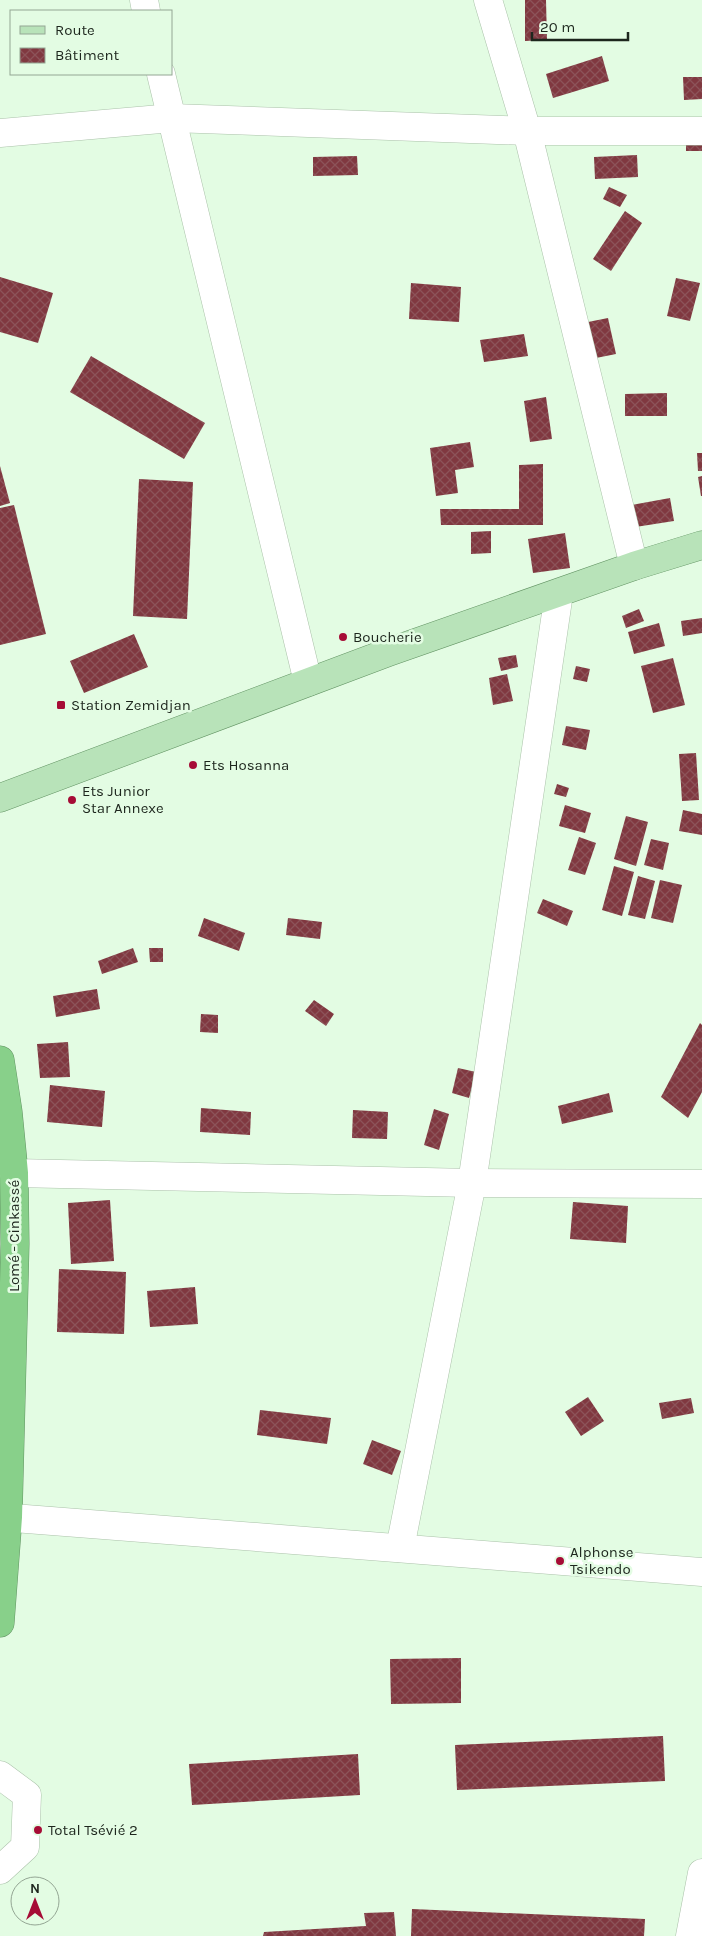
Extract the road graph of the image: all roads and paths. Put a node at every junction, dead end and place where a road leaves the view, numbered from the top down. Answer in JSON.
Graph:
{"nodes":[{"id":1,"x":488,"y":0,"type":"edge"},
{"id":2,"x":161,"y":75,"type":"edge"},
{"id":3,"x":172,"y":118,"type":"junction"},
{"id":4,"x":527,"y":131,"type":"junction"},
{"id":5,"x":702,"y":131,"type":"edge"},
{"id":6,"x":0,"y":134,"type":"edge"},
{"id":7,"x":702,"y":545,"type":"edge"},
{"id":8,"x":634,"y":566,"type":"junction"},
{"id":9,"x":559,"y":593,"type":"junction"},
{"id":10,"x":308,"y":682,"type":"junction"},
{"id":11,"x":0,"y":798,"type":"edge"},
{"id":12,"x":0,"y":1060,"type":"edge"},
{"id":13,"x":14,"y":1173,"type":"junction"},
{"id":14,"x":472,"y":1183,"type":"junction"},
{"id":15,"x":702,"y":1184,"type":"edge"},
{"id":16,"x":4,"y":1517,"type":"edge"},
{"id":17,"x":400,"y":1548,"type":"junction"},
{"id":18,"x":702,"y":1572,"type":"edge"},
{"id":19,"x":0,"y":1623,"type":"edge"},
{"id":20,"x":0,"y":1775,"type":"edge"},
{"id":21,"x":0,"y":1870,"type":"edge"},
{"id":22,"x":702,"y":1873,"type":"edge"},
{"id":23,"x":690,"y":1936,"type":"edge"}],
"edges":[{"from":1,"to":4,"type":"street"},
{"from":2,"to":3,"type":"street"},
{"from":3,"to":4,"type":"street"},
{"from":3,"to":6,"type":"street"},
{"from":3,"to":10,"type":"street"},
{"from":4,"to":5,"type":"street"},
{"from":4,"to":8,"type":"street"},
{"from":7,"to":8,"type":"main road"},
{"from":8,"to":9,"type":"main road"},
{"from":9,"to":10,"type":"main road"},
{"from":9,"to":14,"type":"street"},
{"from":10,"to":11,"type":"main road"},
{"from":12,"to":13,"type":"highway","name":"Lomé - Cinkassé"},
{"from":13,"to":14,"type":"street"},
{"from":13,"to":16,"type":"highway","name":"Lomé - Cinkassé"},
{"from":14,"to":15,"type":"street"},
{"from":14,"to":17,"type":"street"},
{"from":16,"to":17,"type":"street"},
{"from":16,"to":19,"type":"highway","name":"Lomé - Cinkassé"},
{"from":17,"to":18,"type":"street"},
{"from":20,"to":21,"type":"street"},
{"from":22,"to":23,"type":"street"}]}
